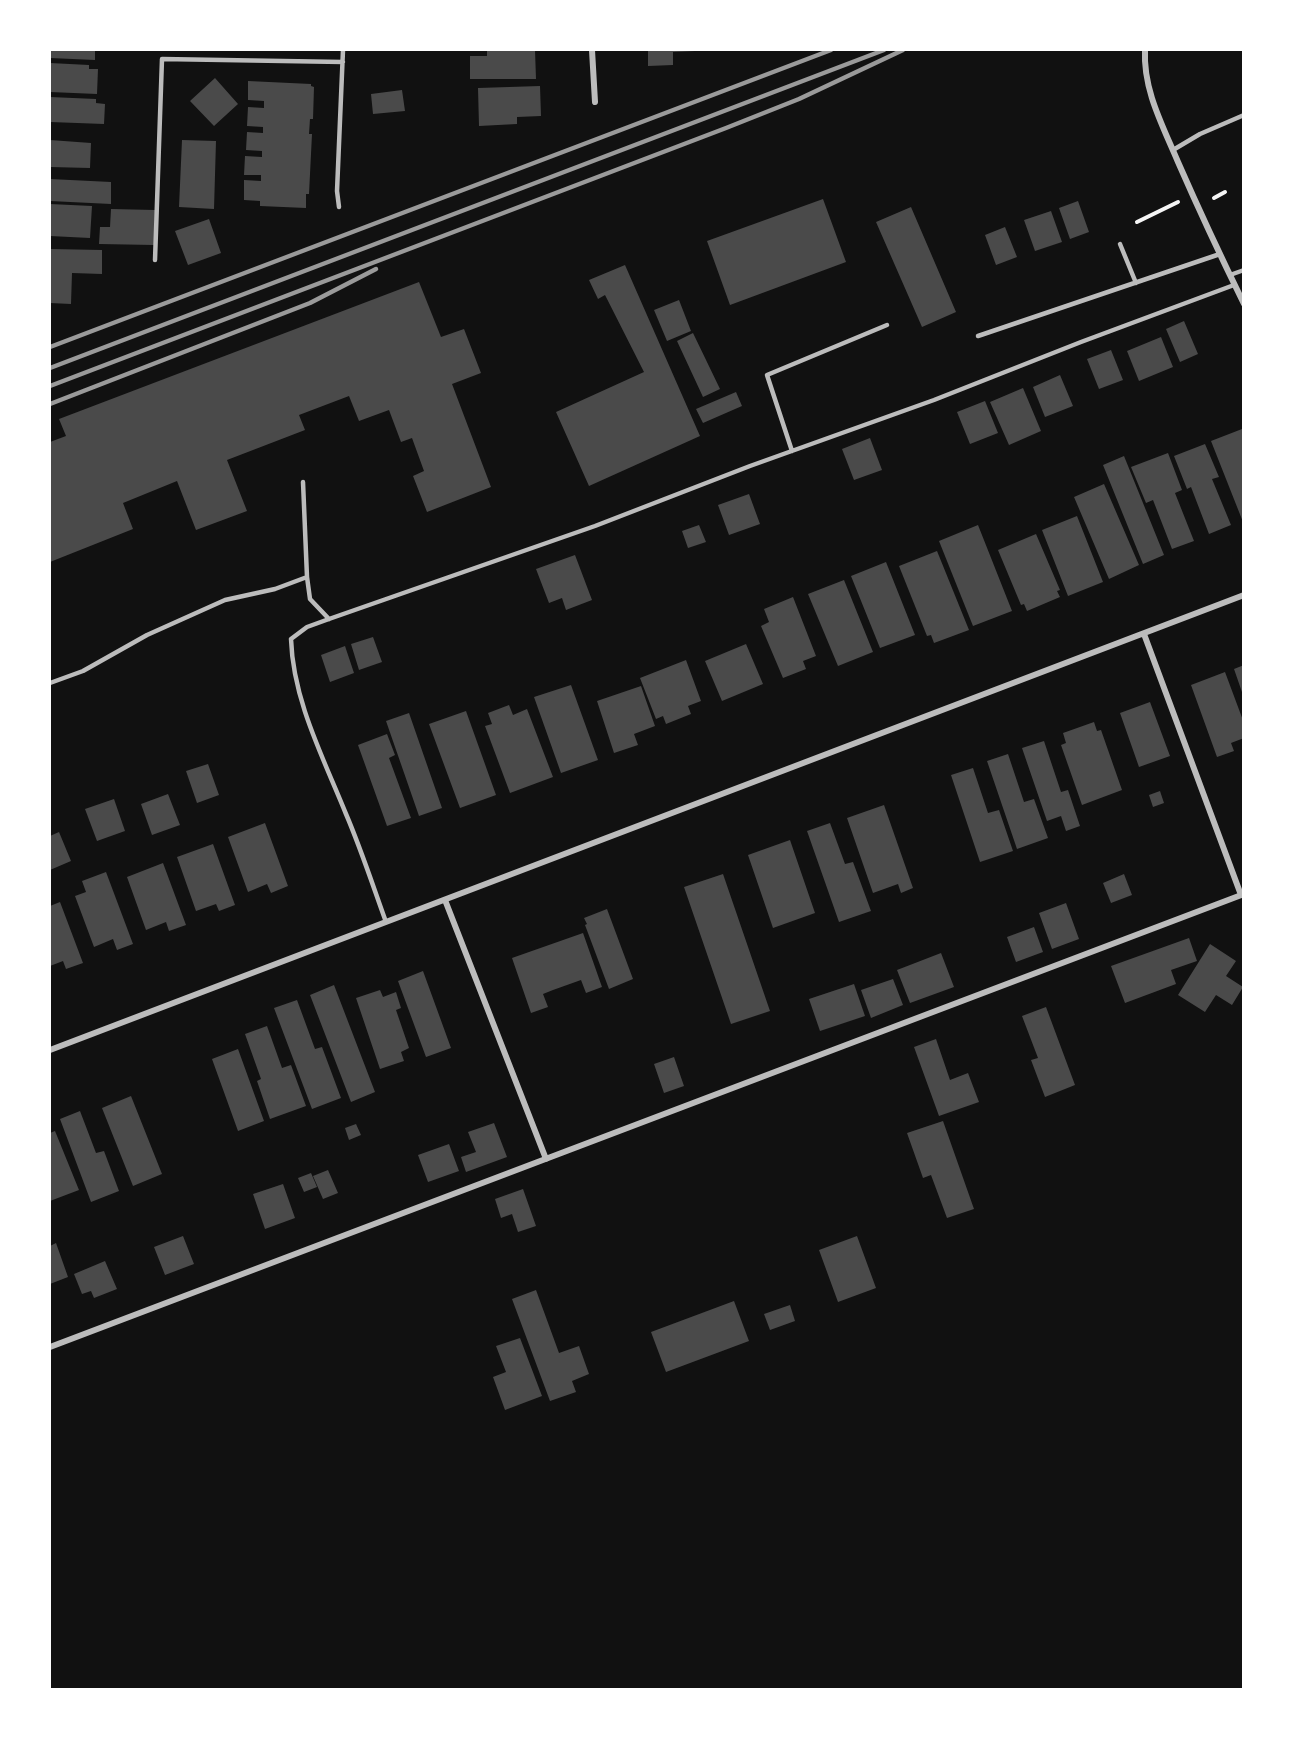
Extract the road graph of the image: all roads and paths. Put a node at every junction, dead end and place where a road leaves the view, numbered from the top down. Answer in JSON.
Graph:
{"nodes":[{"id":1,"x":343,"y":50,"type":"edge"},
{"id":2,"x":592,"y":50,"type":"edge"},
{"id":3,"x":1145,"y":50,"type":"edge"},
{"id":4,"x":343,"y":62,"type":"junction"},
{"id":5,"x":595,"y":102,"type":"dead end"},
{"id":6,"x":1244,"y":115,"type":"edge"},
{"id":7,"x":1173,"y":150,"type":"junction"},
{"id":8,"x":1192,"y":195,"type":"junction"},
{"id":9,"x":339,"y":207,"type":"dead end"},
{"id":10,"x":1137,"y":222,"type":"dead end"},
{"id":11,"x":1120,"y":244,"type":"dead end"},
{"id":12,"x":1220,"y":254,"type":"junction"},
{"id":13,"x":155,"y":261,"type":"dead end"},
{"id":14,"x":1244,"y":270,"type":"edge"},
{"id":15,"x":1230,"y":275,"type":"junction"},
{"id":16,"x":1136,"y":283,"type":"junction"},
{"id":17,"x":1234,"y":285,"type":"junction"},
{"id":18,"x":1244,"y":304,"type":"edge"},
{"id":19,"x":887,"y":325,"type":"dead end"},
{"id":20,"x":978,"y":336,"type":"dead end"},
{"id":21,"x":792,"y":451,"type":"junction"},
{"id":22,"x":303,"y":482,"type":"dead end"},
{"id":23,"x":307,"y":577,"type":"junction"},
{"id":24,"x":1244,"y":595,"type":"edge"},
{"id":25,"x":329,"y":619,"type":"junction"},
{"id":26,"x":1144,"y":634,"type":"junction"},
{"id":27,"x":50,"y":683,"type":"edge"},
{"id":28,"x":1242,"y":895,"type":"edge"},
{"id":29,"x":445,"y":900,"type":"junction"},
{"id":30,"x":386,"y":922,"type":"junction"},
{"id":31,"x":50,"y":1050,"type":"edge"},
{"id":32,"x":546,"y":1159,"type":"junction"},
{"id":33,"x":50,"y":1347,"type":"edge"}],
"edges":[{"from":1,"to":4,"type":"lane"},
{"from":2,"to":5,"type":"street"},
{"from":3,"to":7,"type":"street"},
{"from":4,"to":9,"type":"lane"},
{"from":4,"to":13,"type":"lane"},
{"from":6,"to":7,"type":"lane"},
{"from":7,"to":8,"type":"street"},
{"from":8,"to":10,"type":"path"},
{"from":8,"to":12,"type":"street"},
{"from":11,"to":16,"type":"lane"},
{"from":12,"to":15,"type":"street"},
{"from":12,"to":16,"type":"lane"},
{"from":14,"to":15,"type":"lane"},
{"from":15,"to":17,"type":"street"},
{"from":16,"to":20,"type":"lane"},
{"from":17,"to":18,"type":"street"},
{"from":17,"to":21,"type":"lane"},
{"from":19,"to":21,"type":"lane"},
{"from":21,"to":25,"type":"lane"},
{"from":22,"to":23,"type":"lane"},
{"from":23,"to":25,"type":"lane"},
{"from":23,"to":27,"type":"lane"},
{"from":24,"to":26,"type":"street"},
{"from":25,"to":30,"type":"lane"},
{"from":26,"to":28,"type":"street"},
{"from":26,"to":29,"type":"street"},
{"from":28,"to":32,"type":"street"},
{"from":29,"to":30,"type":"street"},
{"from":29,"to":32,"type":"street"},
{"from":30,"to":31,"type":"street"},
{"from":32,"to":33,"type":"street"}]}
